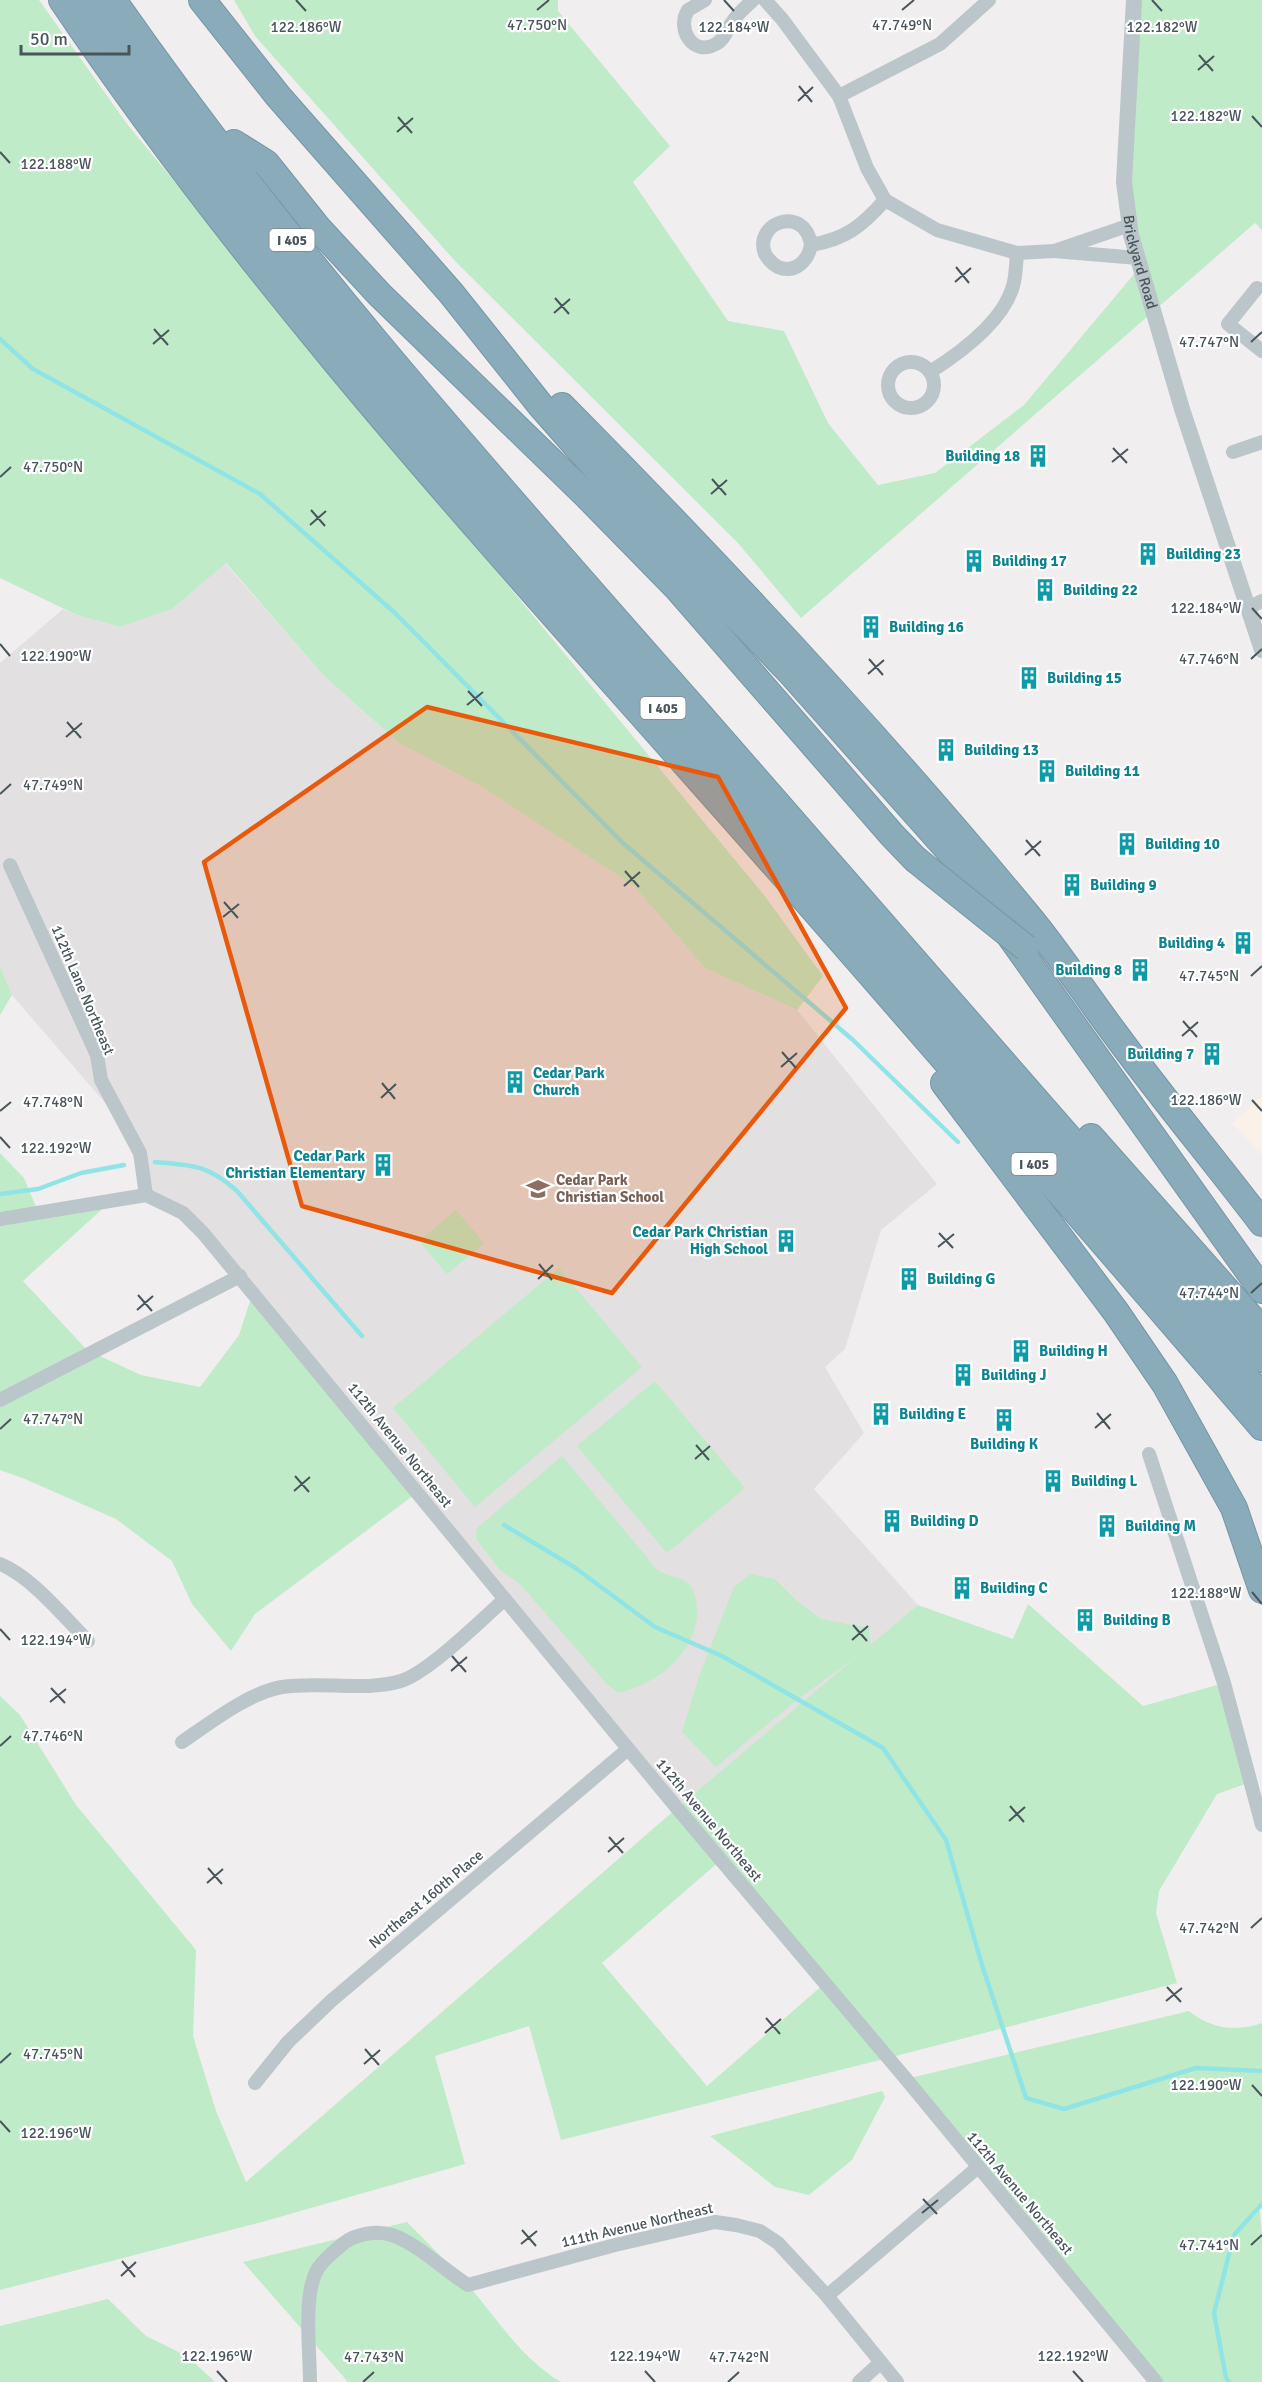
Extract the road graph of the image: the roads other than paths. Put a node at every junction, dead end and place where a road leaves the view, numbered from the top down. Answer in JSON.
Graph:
{"nodes":[{"id":1,"x":62,"y":0,"type":"edge"},
{"id":2,"x":88,"y":0,"type":"edge"},
{"id":3,"x":113,"y":0,"type":"edge"},
{"id":4,"x":132,"y":0,"type":"edge"},
{"id":5,"x":202,"y":0,"type":"edge"},
{"id":6,"x":705,"y":0,"type":"edge"},
{"id":7,"x":753,"y":0,"type":"edge"},
{"id":8,"x":765,"y":0,"type":"edge"},
{"id":9,"x":989,"y":0,"type":"edge"},
{"id":10,"x":1134,"y":0,"type":"edge"},
{"id":11,"x":838,"y":96,"type":"junction"},
{"id":12,"x":234,"y":142,"type":"junction"},
{"id":13,"x":885,"y":200,"type":"junction"},
{"id":14,"x":1130,"y":225,"type":"junction"},
{"id":15,"x":811,"y":245,"type":"dead end"},
{"id":16,"x":1054,"y":250,"type":"junction"},
{"id":17,"x":1017,"y":253,"type":"junction"},
{"id":18,"x":1138,"y":258,"type":"junction"},
{"id":19,"x":1257,"y":288,"type":"dead end"},
{"id":20,"x":451,"y":293,"type":"junction"},
{"id":21,"x":1262,"y":351,"type":"edge"},
{"id":22,"x":930,"y":372,"type":"dead end"},
{"id":23,"x":1262,"y":442,"type":"edge"},
{"id":24,"x":1233,"y":452,"type":"dead end"},
{"id":25,"x":1255,"y":605,"type":"edge"},
{"id":26,"x":1262,"y":650,"type":"edge"},
{"id":27,"x":10,"y":865,"type":"dead end"},
{"id":28,"x":807,"y":901,"type":"junction"},
{"id":29,"x":1115,"y":1034,"type":"junction"},
{"id":30,"x":146,"y":1195,"type":"junction"},
{"id":31,"x":0,"y":1219,"type":"edge"},
{"id":32,"x":1262,"y":1223,"type":"edge"},
{"id":33,"x":240,"y":1276,"type":"junction"},
{"id":34,"x":1262,"y":1290,"type":"edge"},
{"id":35,"x":1262,"y":1330,"type":"edge"},
{"id":36,"x":1262,"y":1359,"type":"edge"},
{"id":37,"x":1262,"y":1396,"type":"edge"},
{"id":38,"x":0,"y":1400,"type":"edge"},
{"id":39,"x":1262,"y":1427,"type":"edge"},
{"id":40,"x":1149,"y":1454,"type":"dead end"},
{"id":41,"x":0,"y":1564,"type":"edge"},
{"id":42,"x":1262,"y":1590,"type":"edge"},
{"id":43,"x":505,"y":1599,"type":"junction"},
{"id":44,"x":88,"y":1641,"type":"dead end"},
{"id":45,"x":182,"y":1742,"type":"dead end"},
{"id":46,"x":628,"y":1749,"type":"junction"},
{"id":47,"x":1262,"y":1826,"type":"edge"},
{"id":48,"x":255,"y":2083,"type":"dead end"},
{"id":49,"x":977,"y":2168,"type":"junction"},
{"id":50,"x":827,"y":2296,"type":"junction"},
{"id":51,"x":880,"y":2363,"type":"junction"},
{"id":52,"x":310,"y":2382,"type":"edge"},
{"id":53,"x":859,"y":2382,"type":"edge"},
{"id":54,"x":897,"y":2382,"type":"edge"},
{"id":55,"x":1156,"y":2382,"type":"edge"}],
"edges":[{"from":1,"to":28,"type":"highway","number":"I 405"},
{"from":2,"to":37,"type":"highway","number":"I 405"},
{"from":3,"to":36,"type":"highway","number":"I 405"},
{"from":4,"to":12,"type":"highway","number":"I 405"},
{"from":5,"to":20,"type":"highway"},
{"from":6,"to":7,"type":"street"},
{"from":8,"to":11,"type":"street"},
{"from":9,"to":11,"type":"street"},
{"from":10,"to":14,"type":"street","name":"Brickyard Road"},
{"from":11,"to":13,"type":"street"},
{"from":12,"to":29,"type":"highway","bridge":true},
{"from":12,"to":35,"type":"highway","number":"I 405"},
{"from":13,"to":15,"type":"street"},
{"from":13,"to":17,"type":"street"},
{"from":14,"to":16,"type":"street"},
{"from":14,"to":18,"type":"street","name":"Brickyard Road"},
{"from":16,"to":17,"type":"street"},
{"from":16,"to":18,"type":"street"},
{"from":17,"to":22,"type":"street"},
{"from":18,"to":25,"type":"street","name":"Brickyard Road"},
{"from":19,"to":21,"type":"street"},
{"from":20,"to":29,"type":"highway"},
{"from":20,"to":34,"type":"highway"},
{"from":23,"to":24,"type":"street"},
{"from":25,"to":26,"type":"street","name":"Brickyard Road"},
{"from":27,"to":30,"type":"street","name":"112th Lane Northeast"},
{"from":28,"to":39,"type":"highway","number":"I 405"},
{"from":28,"to":42,"type":"highway"},
{"from":29,"to":32,"type":"highway"},
{"from":30,"to":31,"type":"street"},
{"from":30,"to":33,"type":"street","name":"112th Avenue Northeast"},
{"from":33,"to":38,"type":"street"},
{"from":33,"to":43,"type":"street","name":"112th Avenue Northeast"},
{"from":40,"to":47,"type":"street"},
{"from":41,"to":44,"type":"street"},
{"from":43,"to":45,"type":"street"},
{"from":43,"to":46,"type":"street","name":"112th Avenue Northeast"},
{"from":46,"to":48,"type":"street","name":"Northeast 160th Place"},
{"from":46,"to":49,"type":"street","name":"112th Avenue Northeast"},
{"from":49,"to":50,"type":"street"},
{"from":49,"to":55,"type":"street","name":"112th Avenue Northeast"},
{"from":50,"to":51,"type":"street","name":"111th Avenue Northeast"},
{"from":50,"to":52,"type":"street","name":"111th Avenue Northeast"},
{"from":51,"to":53,"type":"street"},
{"from":51,"to":54,"type":"street","name":"111th Avenue Northeast"}]}
